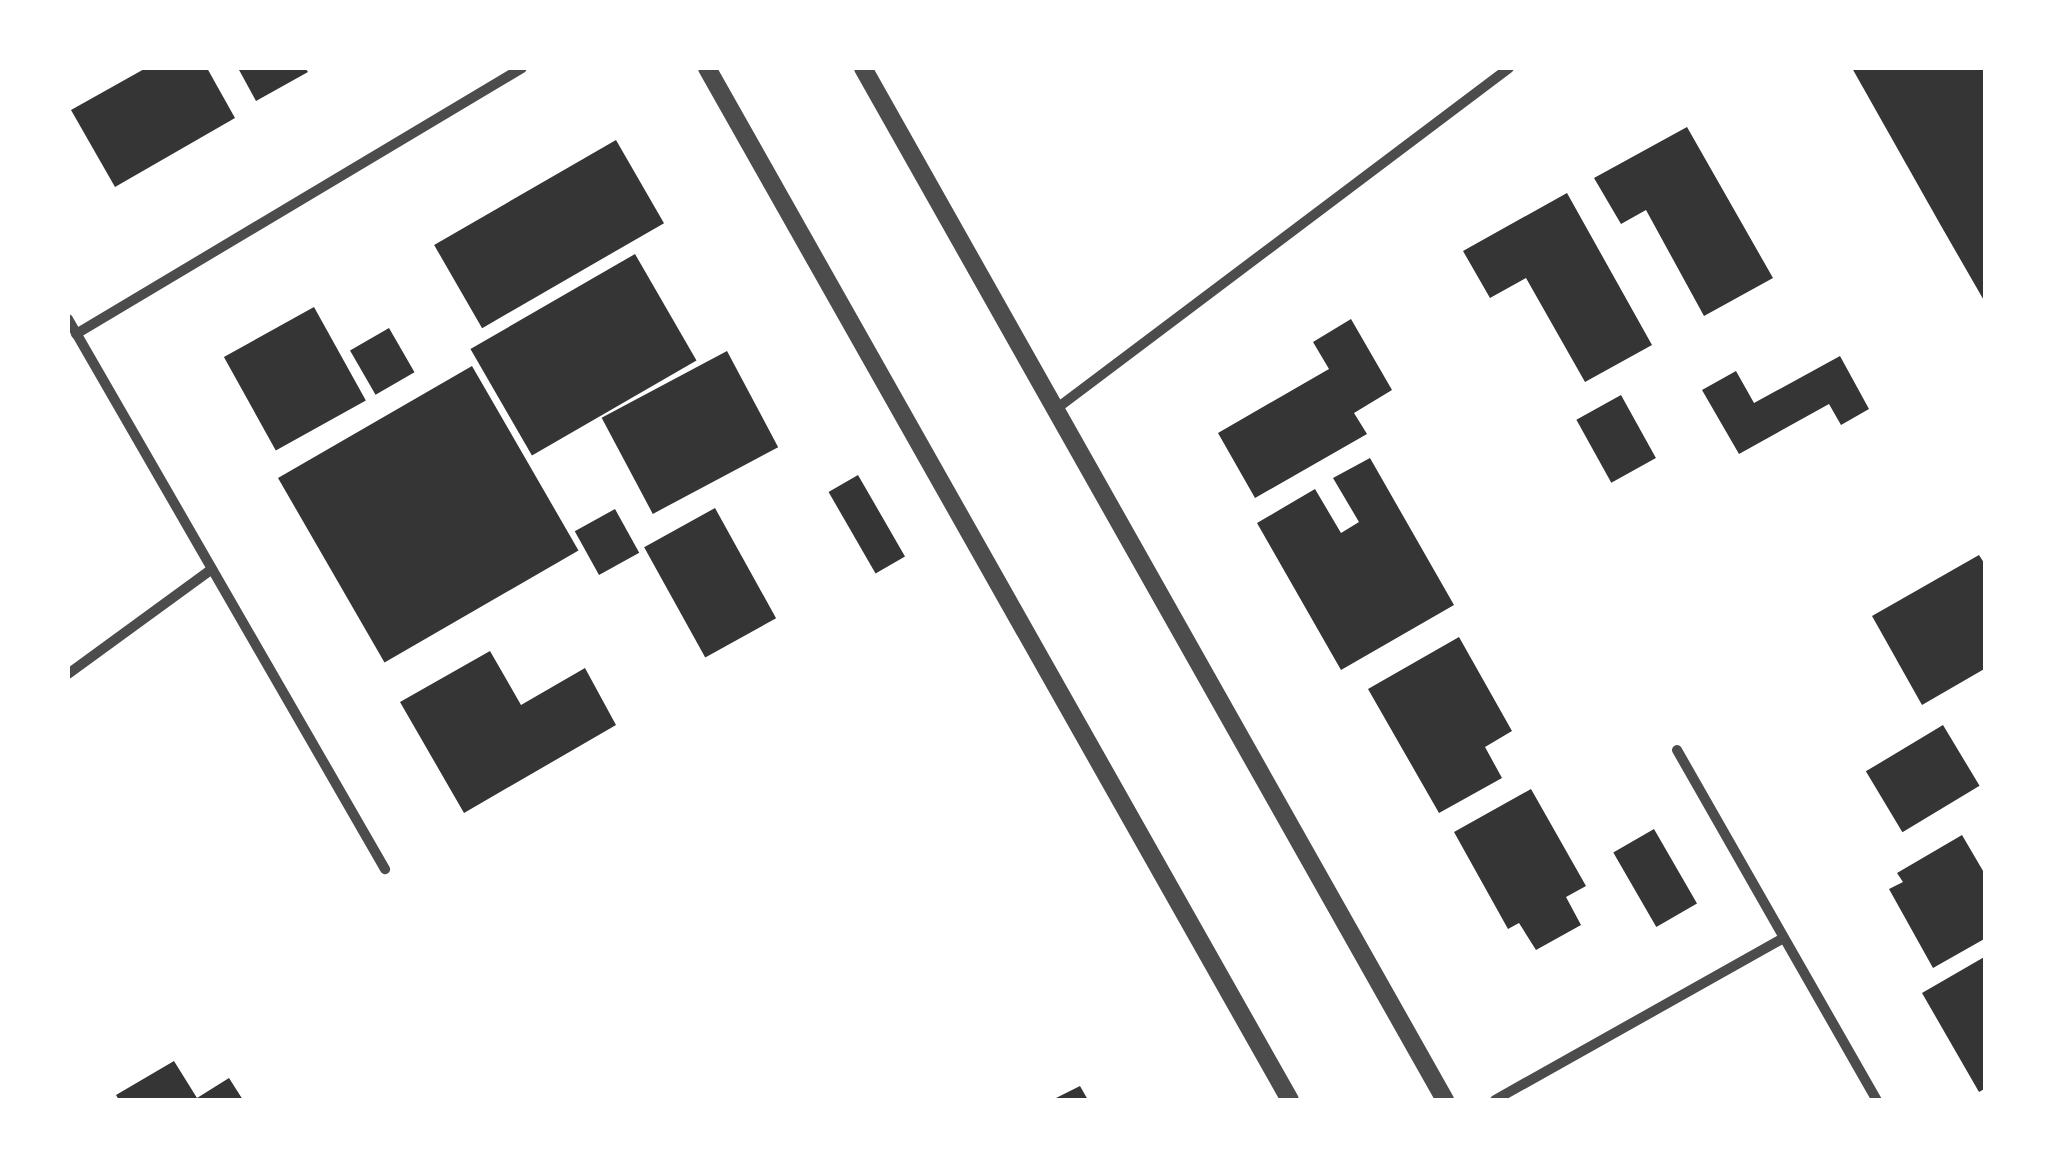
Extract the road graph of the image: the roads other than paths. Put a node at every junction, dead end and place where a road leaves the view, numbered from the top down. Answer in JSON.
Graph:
{"nodes":[{"id":1,"x":522,"y":68,"type":"edge"},
{"id":2,"x":707,"y":68,"type":"edge"},
{"id":3,"x":863,"y":68,"type":"edge"},
{"id":4,"x":1509,"y":68,"type":"edge"},
{"id":5,"x":68,"y":320,"type":"edge"},
{"id":6,"x":76,"y":334,"type":"junction"},
{"id":7,"x":1056,"y":410,"type":"junction"},
{"id":8,"x":212,"y":569,"type":"junction"},
{"id":9,"x":68,"y":674,"type":"edge"},
{"id":10,"x":1676,"y":750,"type":"dead end"},
{"id":11,"x":385,"y":869,"type":"dead end"},
{"id":12,"x":1784,"y":938,"type":"junction"},
{"id":13,"x":1290,"y":1100,"type":"edge"},
{"id":14,"x":1444,"y":1100,"type":"edge"},
{"id":15,"x":1496,"y":1100,"type":"edge"},
{"id":16,"x":1876,"y":1100,"type":"edge"}],
"edges":[{"from":1,"to":6,"type":"street"},
{"from":2,"to":13,"type":"street"},
{"from":3,"to":7,"type":"street"},
{"from":4,"to":7,"type":"street"},
{"from":5,"to":6,"type":"street"},
{"from":6,"to":8,"type":"street"},
{"from":7,"to":14,"type":"street"},
{"from":8,"to":9,"type":"street"},
{"from":8,"to":11,"type":"street"},
{"from":10,"to":12,"type":"street"},
{"from":12,"to":15,"type":"street"},
{"from":12,"to":16,"type":"street"}]}
